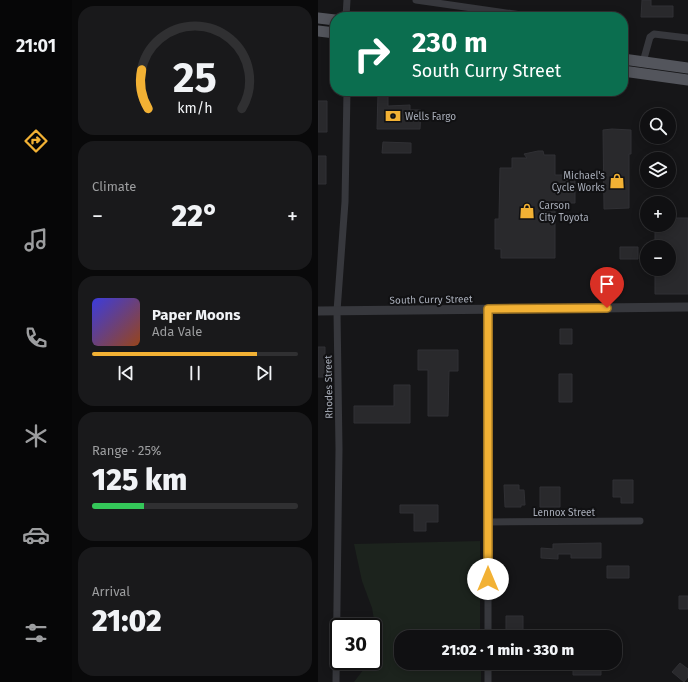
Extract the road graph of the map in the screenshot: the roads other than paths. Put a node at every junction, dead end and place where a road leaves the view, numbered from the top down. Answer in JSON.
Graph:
{"nodes":[{"id":1,"x":347,"y":0,"type":"edge"},
{"id":2,"x":416,"y":0,"type":"edge"},
{"id":3,"x":346,"y":12,"type":"edge"},
{"id":4,"x":500,"y":12,"type":"edge"},
{"id":5,"x":318,"y":18,"type":"edge"},
{"id":6,"x":330,"y":19,"type":"edge"},
{"id":7,"x":318,"y":31,"type":"edge"},
{"id":8,"x":330,"y":32,"type":"edge"},
{"id":9,"x":688,"y":38,"type":"edge"},
{"id":10,"x":628,"y":60,"type":"edge"},
{"id":11,"x":643,"y":62,"type":"junction"},
{"id":12,"x":688,"y":68,"type":"edge"},
{"id":13,"x":628,"y":72,"type":"edge"},
{"id":14,"x":637,"y":73,"type":"junction"},
{"id":15,"x":688,"y":80,"type":"edge"},
{"id":16,"x":347,"y":96,"type":"edge"},
{"id":17,"x":688,"y":308,"type":"edge"},
{"id":18,"x":488,"y":309,"type":"junction"},
{"id":19,"x":318,"y":311,"type":"edge"},
{"id":20,"x":337,"y":311,"type":"junction"},
{"id":21,"x":640,"y":521,"type":"dead end"},
{"id":22,"x":488,"y":522,"type":"junction"},
{"id":23,"x":488,"y":630,"type":"edge"},
{"id":24,"x":488,"y":670,"type":"edge"},
{"id":25,"x":336,"y":682,"type":"edge"},
{"id":26,"x":488,"y":682,"type":"edge"}],
"edges":[{"from":1,"to":3,"type":"street"},
{"from":2,"to":4,"type":"street"},
{"from":5,"to":6,"type":"main road"},
{"from":7,"to":8,"type":"main road"},
{"from":9,"to":11,"type":"street"},
{"from":10,"to":11,"type":"main road"},
{"from":11,"to":12,"type":"main road"},
{"from":11,"to":14,"type":"main road"},
{"from":13,"to":14,"type":"main road"},
{"from":14,"to":15,"type":"main road"},
{"from":16,"to":20,"type":"street","name":"Rhodes Street"},
{"from":17,"to":18,"type":"street","name":"South Curry Street"},
{"from":18,"to":20,"type":"street","name":"South Curry Street"},
{"from":18,"to":22,"type":"street"},
{"from":19,"to":20,"type":"street","name":"South Curry Street"},
{"from":20,"to":25,"type":"street","name":"Rhodes Street"},
{"from":21,"to":22,"type":"street","name":"Lennox Street"},
{"from":22,"to":23,"type":"street"},
{"from":24,"to":26,"type":"street"}]}
